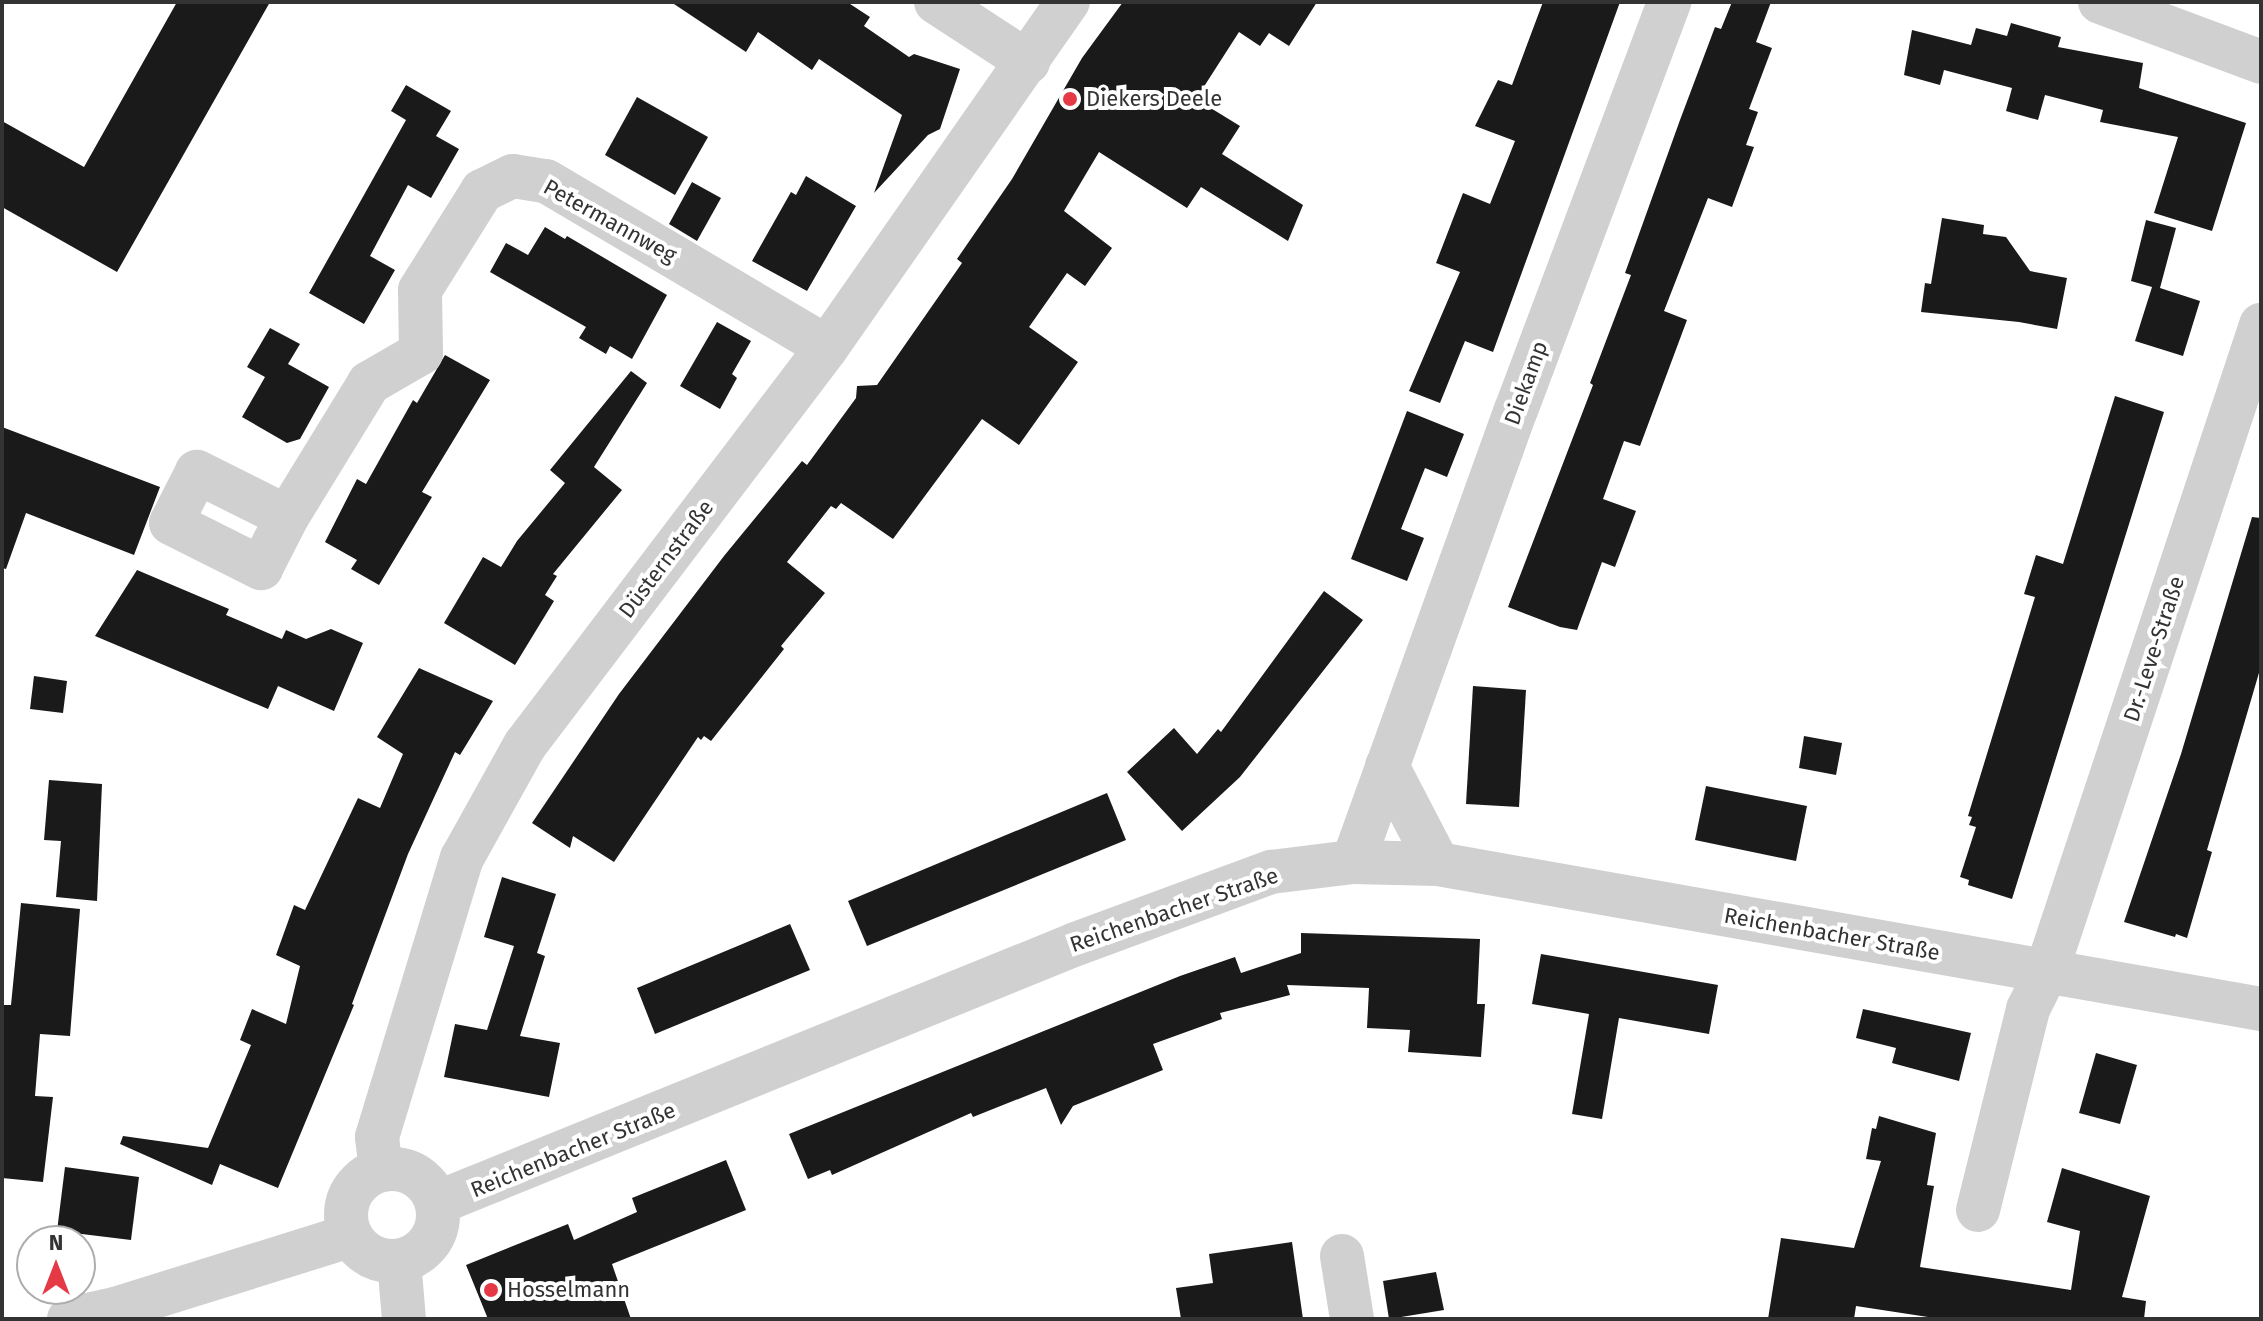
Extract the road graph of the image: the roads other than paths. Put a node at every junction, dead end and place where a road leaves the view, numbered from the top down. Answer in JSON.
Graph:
{"nodes":[{"id":1,"x":936,"y":2,"type":"edge"},
{"id":2,"x":1068,"y":2,"type":"edge"},
{"id":3,"x":1669,"y":2,"type":"edge"},
{"id":4,"x":2100,"y":2,"type":"edge"},
{"id":5,"x":1028,"y":62,"type":"junction"},
{"id":6,"x":2261,"y":62,"type":"edge"},
{"id":7,"x":2261,"y":325,"type":"edge"},
{"id":8,"x":827,"y":347,"type":"junction"},
{"id":9,"x":287,"y":517,"type":"dead end"},
{"id":10,"x":1387,"y":766,"type":"junction"},
{"id":11,"x":1353,"y":862,"type":"junction"},
{"id":12,"x":1438,"y":864,"type":"junction"},
{"id":13,"x":2046,"y":973,"type":"junction"},
{"id":14,"x":2261,"y":1009,"type":"edge"},
{"id":15,"x":381,"y":1170,"type":"junction"},
{"id":16,"x":437,"y":1203,"type":"junction"},
{"id":17,"x":1978,"y":1210,"type":"dead end"},
{"id":18,"x":350,"y":1236,"type":"junction"},
{"id":19,"x":1342,"y":1256,"type":"dead end"},
{"id":20,"x":399,"y":1261,"type":"junction"},
{"id":21,"x":69,"y":1319,"type":"edge"},
{"id":22,"x":404,"y":1319,"type":"edge"},
{"id":23,"x":1352,"y":1319,"type":"edge"}],
"edges":[{"from":1,"to":5,"type":"street"},
{"from":2,"to":5,"type":"street","name":"Düsternstraße"},
{"from":3,"to":10,"type":"street","name":"Diekamp"},
{"from":4,"to":6,"type":"street"},
{"from":5,"to":8,"type":"street","name":"Düsternstraße"},
{"from":7,"to":13,"type":"street","name":"Dr.-Leve-Straße"},
{"from":8,"to":9,"type":"street","name":"Petermannweg"},
{"from":8,"to":15,"type":"street","name":"Düsternstraße"},
{"from":10,"to":11,"type":"street","name":"Diekamp"},
{"from":10,"to":12,"type":"street"},
{"from":11,"to":12,"type":"street","name":"Reichenbacher Straße"},
{"from":11,"to":16,"type":"street","name":"Reichenbacher Straße"},
{"from":12,"to":13,"type":"street","name":"Reichenbacher Straße"},
{"from":13,"to":14,"type":"street","name":"Reichenbacher Straße"},
{"from":13,"to":17,"type":"street"},
{"from":15,"to":16,"type":"street"},
{"from":15,"to":18,"type":"street"},
{"from":16,"to":20,"type":"street"},
{"from":18,"to":20,"type":"street"},
{"from":18,"to":21,"type":"street"},
{"from":19,"to":23,"type":"street"},
{"from":20,"to":22,"type":"street"}]}
